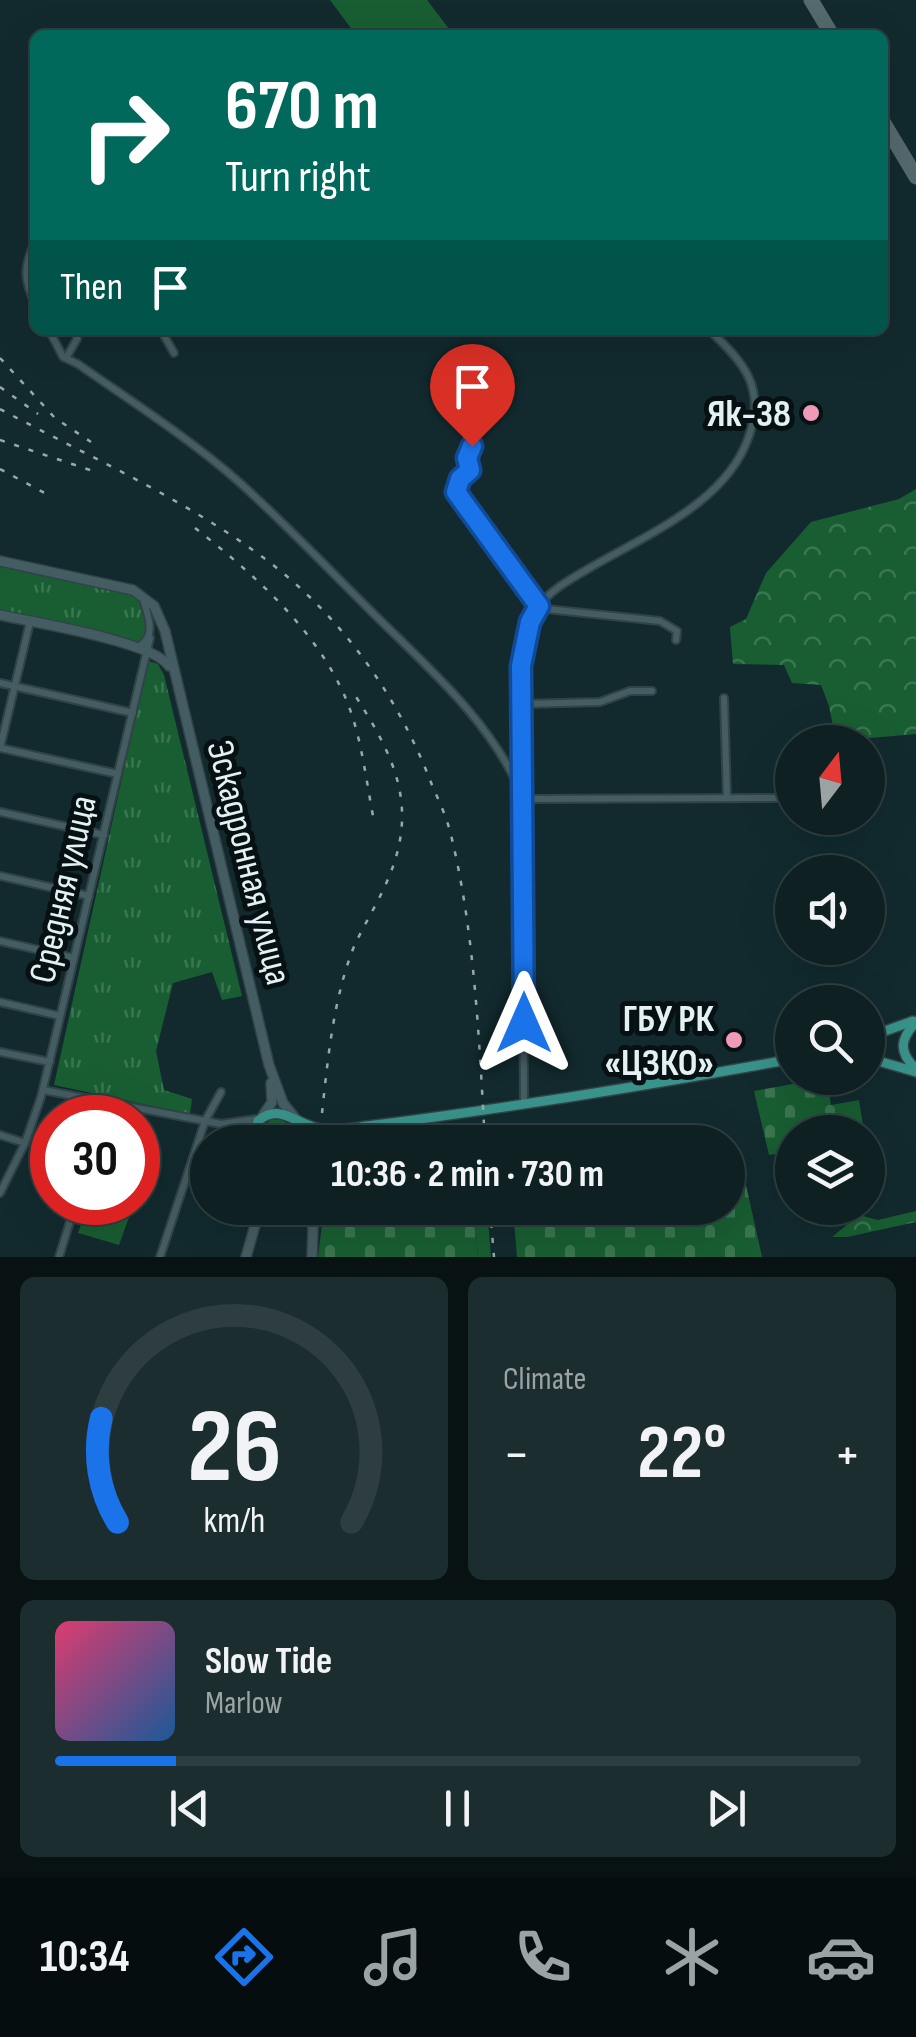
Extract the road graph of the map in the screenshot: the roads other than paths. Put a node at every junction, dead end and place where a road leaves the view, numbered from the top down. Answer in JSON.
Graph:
{"nodes":[{"id":1,"x":30,"y":253,"type":"edge"},
{"id":2,"x":30,"y":292,"type":"edge"},
{"id":3,"x":52,"y":335,"type":"edge"},
{"id":4,"x":78,"y":335,"type":"edge"},
{"id":5,"x":165,"y":335,"type":"edge"},
{"id":6,"x":714,"y":335,"type":"edge"},
{"id":7,"x":174,"y":353,"type":"dead end"},
{"id":8,"x":66,"y":358,"type":"junction"},
{"id":9,"x":456,"y":406,"type":"dead end"},
{"id":10,"x":0,"y":561,"type":"edge"},
{"id":11,"x":141,"y":593,"type":"junction"},
{"id":12,"x":538,"y":607,"type":"junction"},
{"id":13,"x":0,"y":615,"type":"edge"},
{"id":14,"x":30,"y":622,"type":"junction"},
{"id":15,"x":676,"y":640,"type":"dead end"},
{"id":16,"x":167,"y":642,"type":"junction"},
{"id":17,"x":146,"y":645,"type":"junction"},
{"id":18,"x":172,"y":673,"type":"junction"},
{"id":19,"x":0,"y":683,"type":"edge"},
{"id":20,"x":14,"y":686,"type":"junction"},
{"id":21,"x":652,"y":691,"type":"dead end"},
{"id":22,"x":724,"y":698,"type":"dead end"},
{"id":23,"x":522,"y":704,"type":"junction"},
{"id":24,"x":133,"y":713,"type":"junction"},
{"id":25,"x":0,"y":748,"type":"edge"},
{"id":26,"x":523,"y":752,"type":"junction"},
{"id":27,"x":502,"y":760,"type":"junction"},
{"id":28,"x":118,"y":774,"type":"junction"},
{"id":29,"x":727,"y":798,"type":"junction"},
{"id":30,"x":775,"y":798,"type":"edge"},
{"id":31,"x":523,"y":799,"type":"junction"},
{"id":32,"x":0,"y":812,"type":"edge"},
{"id":33,"x":104,"y":834,"type":"junction"},
{"id":34,"x":0,"y":876,"type":"edge"},
{"id":35,"x":90,"y":896,"type":"junction"},
{"id":36,"x":0,"y":941,"type":"edge"},
{"id":37,"x":74,"y":958,"type":"junction"},
{"id":38,"x":0,"y":1002,"type":"edge"},
{"id":39,"x":60,"y":1016,"type":"junction"},
{"id":40,"x":916,"y":1021,"type":"edge"},
{"id":41,"x":885,"y":1031,"type":"edge"},
{"id":42,"x":0,"y":1052,"type":"edge"},
{"id":43,"x":50,"y":1062,"type":"junction"},
{"id":44,"x":775,"y":1062,"type":"edge"},
{"id":45,"x":885,"y":1063,"type":"edge"},
{"id":46,"x":269,"y":1065,"type":"junction"},
{"id":47,"x":916,"y":1071,"type":"edge"},
{"id":48,"x":45,"y":1080,"type":"junction"},
{"id":49,"x":54,"y":1092,"type":"junction"},
{"id":50,"x":221,"y":1092,"type":"dead end"},
{"id":51,"x":42,"y":1093,"type":"junction"},
{"id":52,"x":68,"y":1095,"type":"edge"},
{"id":53,"x":524,"y":1104,"type":"junction"},
{"id":54,"x":160,"y":1113,"type":"edge"},
{"id":55,"x":262,"y":1118,"type":"junction"},
{"id":56,"x":297,"y":1120,"type":"junction"},
{"id":57,"x":205,"y":1122,"type":"junction"},
{"id":58,"x":221,"y":1124,"type":"joint"},
{"id":59,"x":258,"y":1125,"type":"edge"},
{"id":60,"x":300,"y":1125,"type":"edge"},
{"id":61,"x":310,"y":1125,"type":"edge"},
{"id":62,"x":375,"y":1125,"type":"edge"},
{"id":63,"x":0,"y":1135,"type":"edge"},
{"id":64,"x":25,"y":1144,"type":"junction"},
{"id":65,"x":0,"y":1193,"type":"edge"},
{"id":66,"x":69,"y":1225,"type":"edge"},
{"id":67,"x":255,"y":1225,"type":"edge"},
{"id":68,"x":312,"y":1225,"type":"edge"},
{"id":69,"x":59,"y":1257,"type":"edge"},
{"id":70,"x":160,"y":1257,"type":"edge"},
{"id":71,"x":246,"y":1257,"type":"edge"},
{"id":72,"x":312,"y":1257,"type":"edge"}],
"edges":[{"from":1,"to":2,"type":"street"},
{"from":3,"to":8,"type":"street"},
{"from":4,"to":8,"type":"street"},
{"from":5,"to":7,"type":"street"},
{"from":6,"to":12,"type":"street"},
{"from":8,"to":27,"type":"street"},
{"from":9,"to":12,"type":"street"},
{"from":10,"to":11,"type":"main road"},
{"from":11,"to":16,"type":"main road","name":"Эскадронная улица"},
{"from":11,"to":17,"type":"street"},
{"from":12,"to":15,"type":"street"},
{"from":12,"to":23,"type":"street"},
{"from":13,"to":14,"type":"main road"},
{"from":14,"to":17,"type":"main road"},
{"from":14,"to":20,"type":"street"},
{"from":16,"to":17,"type":"street"},
{"from":16,"to":18,"type":"main road","name":"Эскадронная улица"},
{"from":17,"to":18,"type":"main road"},
{"from":17,"to":24,"type":"street","name":"Средняя улица"},
{"from":18,"to":46,"type":"main road","name":"Эскадронная улица"},
{"from":19,"to":20,"type":"street"},
{"from":20,"to":24,"type":"street"},
{"from":20,"to":25,"type":"street"},
{"from":21,"to":23,"type":"street"},
{"from":22,"to":29,"type":"street"},
{"from":23,"to":26,"type":"street"},
{"from":24,"to":28,"type":"street","name":"Средняя улица"},
{"from":25,"to":28,"type":"street"},
{"from":26,"to":27,"type":"street"},
{"from":26,"to":31,"type":"street"},
{"from":27,"to":31,"type":"street"},
{"from":28,"to":33,"type":"street","name":"Средняя улица"},
{"from":29,"to":30,"type":"street"},
{"from":29,"to":31,"type":"street"},
{"from":31,"to":53,"type":"street"},
{"from":32,"to":33,"type":"street"},
{"from":33,"to":35,"type":"street","name":"Средняя улица"},
{"from":34,"to":35,"type":"street"},
{"from":35,"to":37,"type":"street","name":"Средняя улица"},
{"from":36,"to":37,"type":"street"},
{"from":37,"to":39,"type":"street","name":"Средняя улица"},
{"from":38,"to":39,"type":"street"},
{"from":39,"to":43,"type":"street","name":"Средняя улица"},
{"from":40,"to":41,"type":"main road"},
{"from":40,"to":47,"type":"main road"},
{"from":42,"to":43,"type":"street"},
{"from":43,"to":48,"type":"street","name":"Средняя улица"},
{"from":44,"to":53,"type":"main road"},
{"from":45,"to":47,"type":"main road"},
{"from":46,"to":55,"type":"main road"},
{"from":46,"to":56,"type":"main road"},
{"from":48,"to":49,"type":"street"},
{"from":48,"to":51,"type":"street","name":"Средняя улица"},
{"from":49,"to":51,"type":"street"},
{"from":49,"to":52,"type":"street"},
{"from":50,"to":57,"type":"street"},
{"from":51,"to":64,"type":"street","name":"Средняя улица"},
{"from":53,"to":62,"type":"main road"},
{"from":54,"to":57,"type":"street"},
{"from":55,"to":56,"type":"main road"},
{"from":55,"to":58,"type":"street"},
{"from":55,"to":59,"type":"main road"},
{"from":56,"to":60,"type":"main road"},
{"from":56,"to":61,"type":"main road"},
{"from":57,"to":58,"type":"street"},
{"from":57,"to":70,"type":"street"},
{"from":63,"to":64,"type":"street"},
{"from":64,"to":65,"type":"street","name":"Средняя улица"},
{"from":66,"to":69,"type":"street"},
{"from":67,"to":71,"type":"main road"},
{"from":68,"to":72,"type":"main road"}]}
